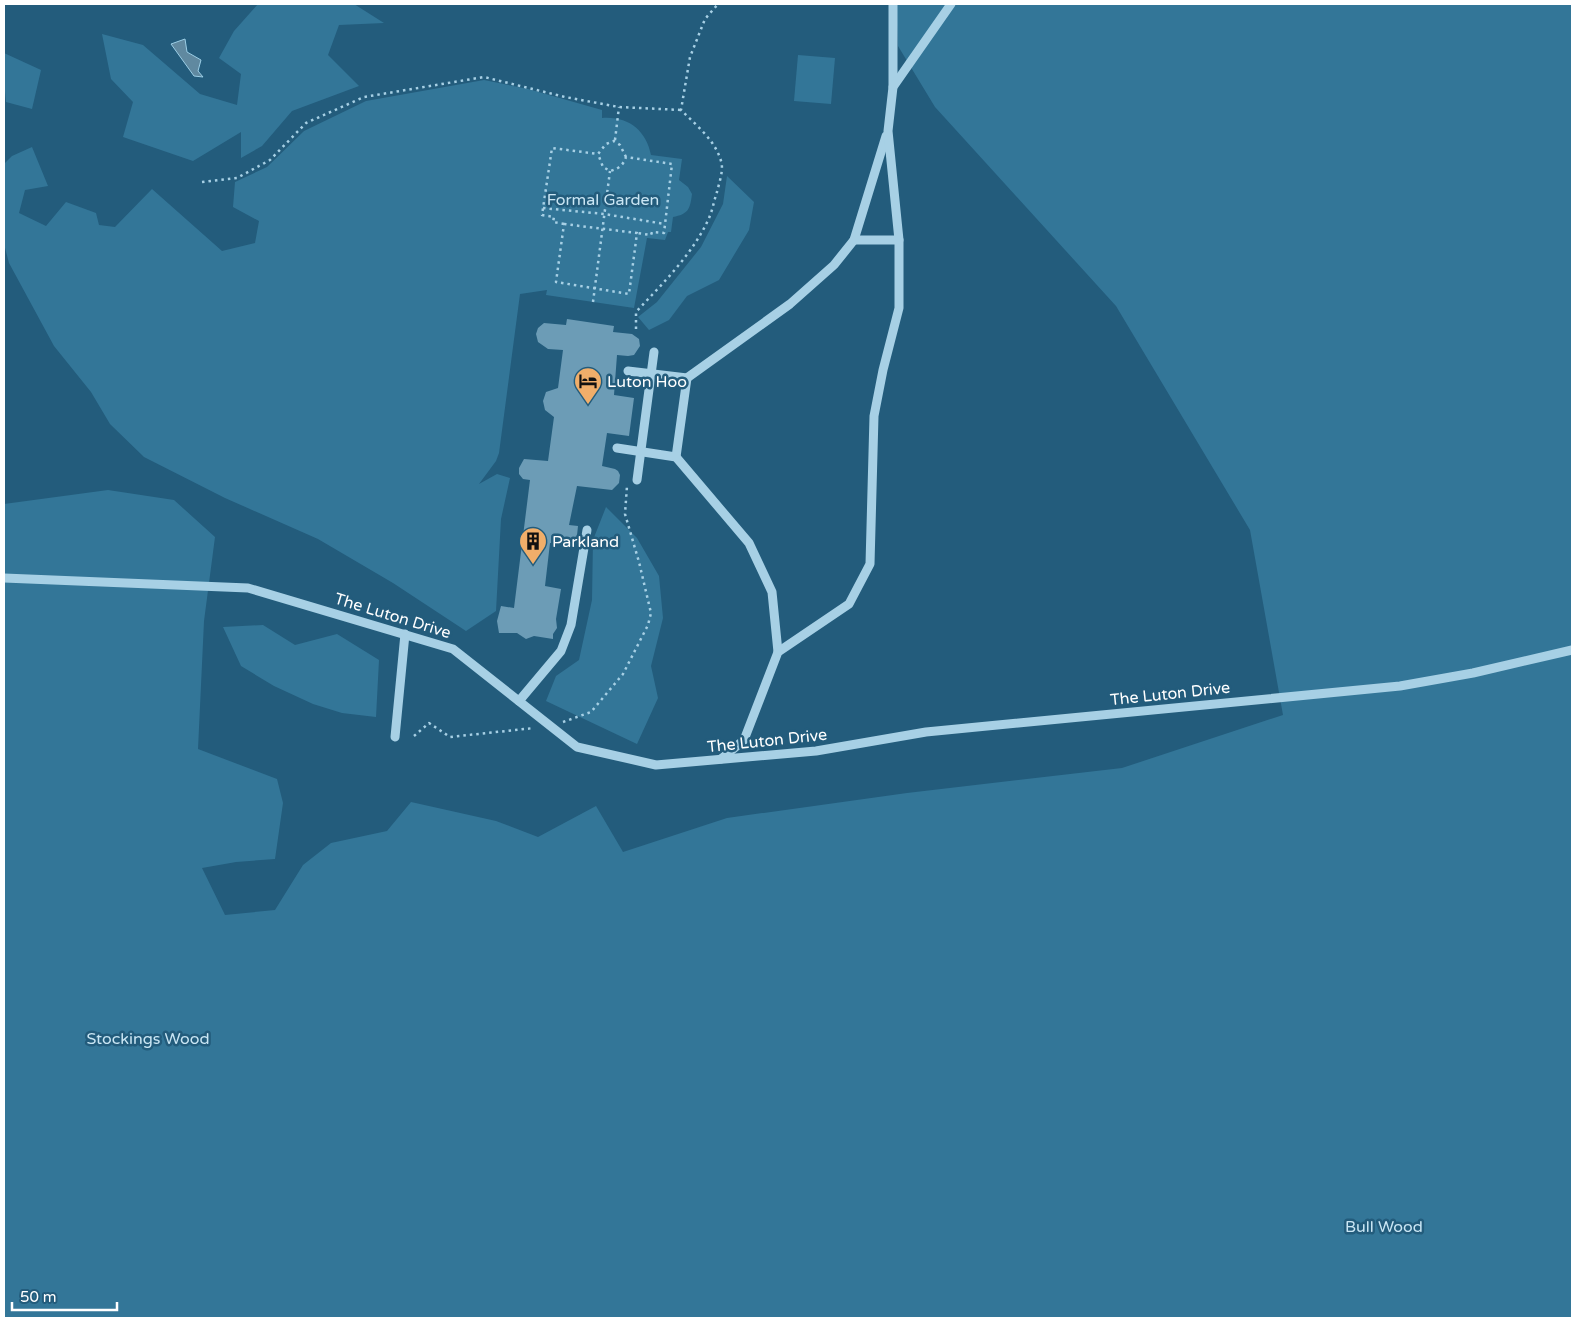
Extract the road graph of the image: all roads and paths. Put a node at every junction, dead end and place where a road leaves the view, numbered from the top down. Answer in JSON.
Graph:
{"nodes":[{"id":1,"x":718,"y":4,"type":"edge"},
{"id":2,"x":893,"y":4,"type":"edge"},
{"id":3,"x":951,"y":4,"type":"edge"},
{"id":4,"x":892,"y":87,"type":"junction"},
{"id":5,"x":619,"y":107,"type":"junction"},
{"id":6,"x":681,"y":110,"type":"junction"},
{"id":7,"x":888,"y":130,"type":"junction"},
{"id":8,"x":614,"y":141,"type":"junction"},
{"id":9,"x":598,"y":154,"type":"junction"},
{"id":10,"x":626,"y":157,"type":"junction"},
{"id":11,"x":610,"y":171,"type":"junction"},
{"id":12,"x":202,"y":182,"type":"dead end"},
{"id":13,"x":543,"y":208,"type":"junction"},
{"id":14,"x":604,"y":214,"type":"junction"},
{"id":15,"x":564,"y":224,"type":"junction"},
{"id":16,"x":665,"y":224,"type":"junction"},
{"id":17,"x":603,"y":228,"type":"junction"},
{"id":18,"x":637,"y":233,"type":"junction"},
{"id":19,"x":854,"y":240,"type":"junction"},
{"id":20,"x":899,"y":240,"type":"junction"},
{"id":21,"x":595,"y":289,"type":"junction"},
{"id":22,"x":593,"y":302,"type":"dead end"},
{"id":23,"x":636,"y":312,"type":"junction"},
{"id":24,"x":632,"y":317,"type":"dead end"},
{"id":25,"x":636,"y":329,"type":"dead end"},
{"id":26,"x":654,"y":352,"type":"dead end"},
{"id":27,"x":628,"y":371,"type":"dead end"},
{"id":28,"x":652,"y":374,"type":"junction"},
{"id":29,"x":687,"y":378,"type":"junction"},
{"id":30,"x":617,"y":448,"type":"dead end"},
{"id":31,"x":641,"y":452,"type":"junction"},
{"id":32,"x":676,"y":457,"type":"junction"},
{"id":33,"x":637,"y":480,"type":"dead end"},
{"id":34,"x":627,"y":485,"type":"dead end"},
{"id":35,"x":587,"y":530,"type":"dead end"},
{"id":36,"x":4,"y":578,"type":"edge"},
{"id":37,"x":405,"y":634,"type":"junction"},
{"id":38,"x":1572,"y":650,"type":"edge"},
{"id":39,"x":778,"y":652,"type":"junction"},
{"id":40,"x":519,"y":701,"type":"junction"},
{"id":41,"x":552,"y":726,"type":"junction"},
{"id":42,"x":414,"y":736,"type":"dead end"},
{"id":43,"x":395,"y":737,"type":"dead end"},
{"id":44,"x":721,"y":760,"type":"junction"}],
"edges":[{"from":1,"to":6,"type":"path"},
{"from":2,"to":4,"type":"street"},
{"from":3,"to":4,"type":"street"},
{"from":4,"to":7,"type":"street"},
{"from":5,"to":6,"type":"path"},
{"from":5,"to":8,"type":"path"},
{"from":5,"to":12,"type":"path"},
{"from":6,"to":23,"type":"path"},
{"from":7,"to":19,"type":"street"},
{"from":7,"to":20,"type":"street"},
{"from":8,"to":9,"type":"path"},
{"from":8,"to":10,"type":"path"},
{"from":9,"to":11,"type":"path"},
{"from":9,"to":13,"type":"path"},
{"from":10,"to":11,"type":"path"},
{"from":10,"to":16,"type":"path"},
{"from":11,"to":14,"type":"path"},
{"from":13,"to":14,"type":"path"},
{"from":13,"to":15,"type":"path"},
{"from":14,"to":16,"type":"path"},
{"from":14,"to":17,"type":"path"},
{"from":15,"to":17,"type":"path"},
{"from":15,"to":21,"type":"path"},
{"from":16,"to":18,"type":"path"},
{"from":17,"to":18,"type":"path"},
{"from":17,"to":21,"type":"path"},
{"from":18,"to":21,"type":"path"},
{"from":19,"to":20,"type":"street"},
{"from":19,"to":29,"type":"street"},
{"from":20,"to":39,"type":"street"},
{"from":21,"to":22,"type":"path"},
{"from":23,"to":24,"type":"path"},
{"from":23,"to":25,"type":"path"},
{"from":26,"to":28,"type":"street"},
{"from":27,"to":28,"type":"street"},
{"from":28,"to":29,"type":"street"},
{"from":28,"to":31,"type":"street"},
{"from":29,"to":32,"type":"street"},
{"from":30,"to":31,"type":"street"},
{"from":31,"to":32,"type":"street"},
{"from":31,"to":33,"type":"street"},
{"from":32,"to":39,"type":"street"},
{"from":34,"to":41,"type":"path"},
{"from":35,"to":40,"type":"street"},
{"from":36,"to":37,"type":"street","name":"The Luton Drive"},
{"from":37,"to":40,"type":"street","name":"The Luton Drive"},
{"from":37,"to":43,"type":"street"},
{"from":38,"to":44,"type":"street","name":"The Luton Drive"},
{"from":39,"to":44,"type":"street"},
{"from":40,"to":41,"type":"street","name":"The Luton Drive"},
{"from":41,"to":42,"type":"path"},
{"from":41,"to":44,"type":"street","name":"The Luton Drive"}]}
